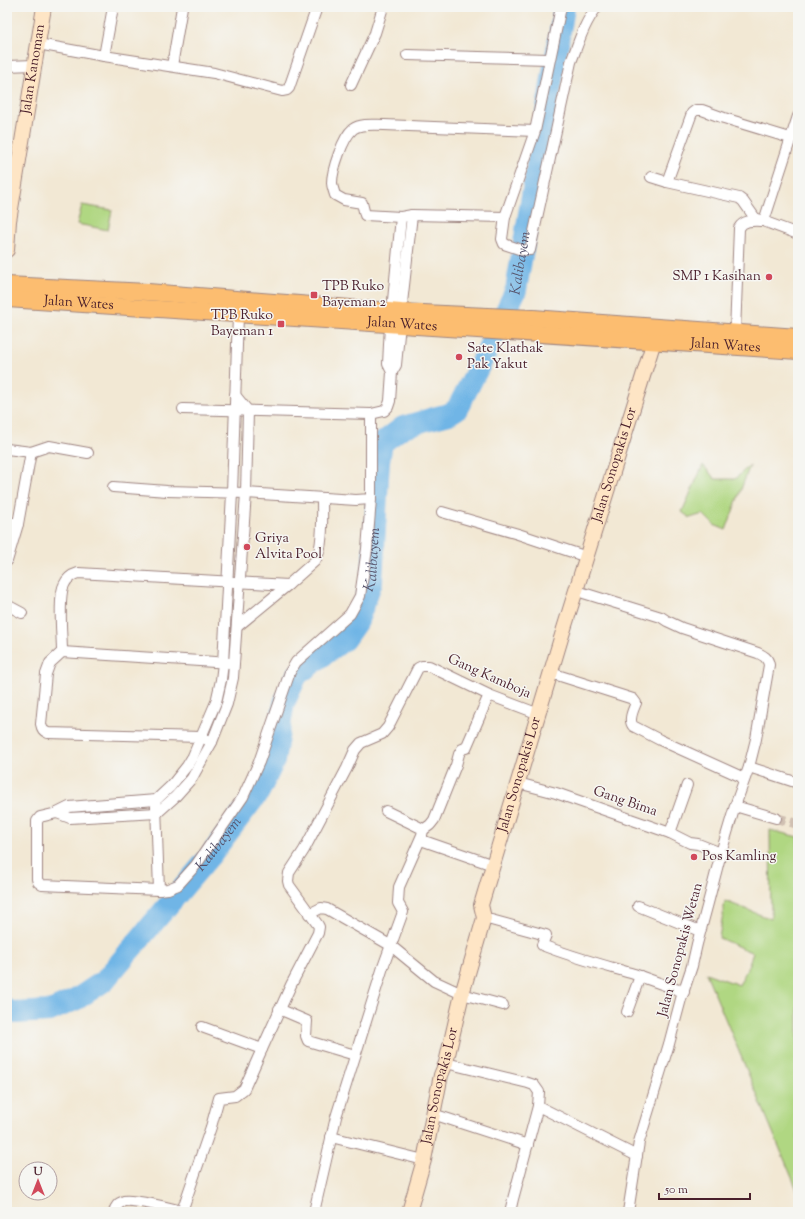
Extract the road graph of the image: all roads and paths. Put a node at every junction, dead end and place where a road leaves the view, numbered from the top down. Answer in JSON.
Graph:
{"nodes":[{"id":1,"x":44,"y":7,"type":"edge"},
{"id":2,"x":113,"y":7,"type":"edge"},
{"id":3,"x":182,"y":7,"type":"edge"},
{"id":4,"x":317,"y":7,"type":"edge"},
{"id":5,"x":383,"y":7,"type":"edge"},
{"id":6,"x":561,"y":7,"type":"edge"},
{"id":7,"x":597,"y":7,"type":"edge"},
{"id":8,"x":38,"y":44,"type":"junction"},
{"id":9,"x":407,"y":55,"type":"dead end"},
{"id":10,"x":104,"y":56,"type":"junction"},
{"id":11,"x":549,"y":59,"type":"junction"},
{"id":12,"x":34,"y":65,"type":"junction"},
{"id":13,"x":7,"y":66,"type":"edge"},
{"id":14,"x":172,"y":66,"type":"junction"},
{"id":15,"x":351,"y":85,"type":"dead end"},
{"id":16,"x":798,"y":116,"type":"edge"},
{"id":17,"x":535,"y":131,"type":"junction"},
{"id":18,"x":790,"y":138,"type":"junction"},
{"id":19,"x":651,"y":177,"type":"dead end"},
{"id":20,"x":668,"y":182,"type":"junction"},
{"id":21,"x":11,"y":183,"type":"edge"},
{"id":22,"x":412,"y":215,"type":"junction"},
{"id":23,"x":401,"y":217,"type":"junction"},
{"id":24,"x":504,"y":217,"type":"junction"},
{"id":25,"x":764,"y":221,"type":"junction"},
{"id":26,"x":798,"y":234,"type":"edge"},
{"id":27,"x":7,"y":250,"type":"edge"},
{"id":28,"x":7,"y":284,"type":"edge"},
{"id":29,"x":7,"y":299,"type":"edge"},
{"id":30,"x":238,"y":315,"type":"junction"},
{"id":31,"x":396,"y":318,"type":"junction"},
{"id":32,"x":477,"y":322,"type":"junction"},
{"id":33,"x":735,"y":333,"type":"junction"},
{"id":34,"x":798,"y":337,"type":"edge"},
{"id":35,"x":654,"y":341,"type":"junction"},
{"id":36,"x":798,"y":352,"type":"edge"},
{"id":37,"x":235,"y":395,"type":"junction"},
{"id":38,"x":183,"y":409,"type":"dead end"},
{"id":39,"x":234,"y":410,"type":"junction"},
{"id":40,"x":248,"y":411,"type":"junction"},
{"id":41,"x":371,"y":414,"type":"junction"},
{"id":42,"x":7,"y":448,"type":"edge"},
{"id":43,"x":31,"y":452,"type":"junction"},
{"id":44,"x":88,"y":453,"type":"dead end"},
{"id":45,"x":113,"y":486,"type":"dead end"},
{"id":46,"x":232,"y":493,"type":"junction"},
{"id":47,"x":246,"y":493,"type":"junction"},
{"id":48,"x":322,"y":498,"type":"junction"},
{"id":49,"x":371,"y":499,"type":"junction"},
{"id":50,"x":442,"y":512,"type":"dead end"},
{"id":51,"x":7,"y":522,"type":"edge"},
{"id":52,"x":18,"y":524,"type":"junction"},
{"id":53,"x":588,"y":557,"type":"junction"},
{"id":54,"x":7,"y":561,"type":"edge"},
{"id":55,"x":226,"y":581,"type":"junction"},
{"id":56,"x":240,"y":582,"type":"junction"},
{"id":57,"x":288,"y":585,"type":"junction"},
{"id":58,"x":577,"y":591,"type":"junction"},
{"id":59,"x":7,"y":605,"type":"edge"},
{"id":60,"x":22,"y":612,"type":"dead end"},
{"id":61,"x":238,"y":626,"type":"junction"},
{"id":62,"x":62,"y":652,"type":"junction"},
{"id":63,"x":223,"y":663,"type":"junction"},
{"id":64,"x":235,"y":663,"type":"junction"},
{"id":65,"x":551,"y":673,"type":"junction"},
{"id":66,"x":489,"y":695,"type":"junction"},
{"id":67,"x":539,"y":714,"type":"junction"},
{"id":68,"x":201,"y":737,"type":"junction"},
{"id":69,"x":212,"y":742,"type":"junction"},
{"id":70,"x":749,"y":768,"type":"junction"},
{"id":71,"x":744,"y":778,"type":"junction"},
{"id":72,"x":518,"y":783,"type":"junction"},
{"id":73,"x":798,"y":783,"type":"edge"},
{"id":74,"x":686,"y":785,"type":"dead end"},
{"id":75,"x":156,"y":800,"type":"junction"},
{"id":76,"x":735,"y":806,"type":"junction"},
{"id":77,"x":386,"y":811,"type":"dead end"},
{"id":78,"x":56,"y":813,"type":"junction"},
{"id":79,"x":157,"y":813,"type":"junction"},
{"id":80,"x":776,"y":818,"type":"tunnel mouth"},
{"id":81,"x":670,"y":833,"type":"junction"},
{"id":82,"x":422,"y":835,"type":"junction"},
{"id":83,"x":721,"y":852,"type":"junction"},
{"id":84,"x":493,"y":865,"type":"junction"},
{"id":85,"x":159,"y":890,"type":"junction"},
{"id":86,"x":638,"y":906,"type":"dead end"},
{"id":87,"x":309,"y":914,"type":"junction"},
{"id":88,"x":484,"y":918,"type":"junction"},
{"id":89,"x":700,"y":931,"type":"junction"},
{"id":90,"x":390,"y":945,"type":"junction"},
{"id":91,"x":640,"y":976,"type":"junction"},
{"id":92,"x":684,"y":992,"type":"junction"},
{"id":93,"x":462,"y":994,"type":"junction"},
{"id":94,"x":503,"y":1005,"type":"dead end"},
{"id":95,"x":279,"y":1009,"type":"junction"},
{"id":96,"x":627,"y":1012,"type":"dead end"},
{"id":97,"x":202,"y":1027,"type":"dead end"},
{"id":98,"x":262,"y":1049,"type":"junction"},
{"id":99,"x":355,"y":1055,"type":"junction"},
{"id":100,"x":446,"y":1062,"type":"junction"},
{"id":101,"x":538,"y":1106,"type":"junction"},
{"id":102,"x":433,"y":1114,"type":"junction"},
{"id":103,"x":331,"y":1137,"type":"junction"},
{"id":104,"x":528,"y":1144,"type":"junction"},
{"id":105,"x":637,"y":1156,"type":"junction"},
{"id":106,"x":424,"y":1160,"type":"junction"},
{"id":107,"x":114,"y":1212,"type":"edge"},
{"id":108,"x":314,"y":1212,"type":"edge"},
{"id":109,"x":409,"y":1212,"type":"edge"},
{"id":110,"x":510,"y":1212,"type":"edge"},
{"id":111,"x":628,"y":1212,"type":"edge"}],
"edges":[{"from":1,"to":8,"type":"street","name":"Jalan Kanoman"},
{"from":2,"to":10,"type":"street"},
{"from":3,"to":14,"type":"street"},
{"from":4,"to":14,"type":"street"},
{"from":5,"to":15,"type":"street"},
{"from":6,"to":11,"type":"street"},
{"from":7,"to":24,"type":"street"},
{"from":8,"to":10,"type":"street"},
{"from":8,"to":12,"type":"street","name":"Jalan Kanoman"},
{"from":9,"to":11,"type":"street"},
{"from":10,"to":14,"type":"street"},
{"from":11,"to":17,"type":"street"},
{"from":12,"to":13,"type":"street"},
{"from":12,"to":21,"type":"street","name":"Jalan Kanoman"},
{"from":16,"to":18,"type":"street"},
{"from":17,"to":23,"type":"street"},
{"from":17,"to":24,"type":"street"},
{"from":18,"to":20,"type":"street"},
{"from":18,"to":25,"type":"street"},
{"from":19,"to":20,"type":"street"},
{"from":20,"to":25,"type":"street"},
{"from":21,"to":27,"type":"street","name":"Jalan Kanoman"},
{"from":22,"to":23,"type":"street"},
{"from":22,"to":24,"type":"street"},
{"from":22,"to":31,"type":"street"},
{"from":23,"to":31,"type":"street"},
{"from":25,"to":26,"type":"street"},
{"from":25,"to":33,"type":"street"},
{"from":28,"to":31,"type":"main road","name":"Jalan Wates"},
{"from":29,"to":30,"type":"main road","name":"Jalan Wates"},
{"from":30,"to":31,"type":"main road","name":"Jalan Wates"},
{"from":30,"to":37,"type":"street"},
{"from":31,"to":32,"type":"main road","name":"Jalan Wates"},
{"from":31,"to":41,"type":"street"},
{"from":32,"to":33,"type":"main road","name":"Jalan Wates"},
{"from":32,"to":35,"type":"main road","name":"Jalan Wates"},
{"from":33,"to":34,"type":"main road","name":"Jalan Wates"},
{"from":35,"to":36,"type":"main road","name":"Jalan Wates"},
{"from":35,"to":53,"type":"street","name":"Jalan Sonopakis Lor"},
{"from":37,"to":39,"type":"street"},
{"from":37,"to":40,"type":"street"},
{"from":38,"to":39,"type":"street"},
{"from":39,"to":40,"type":"street"},
{"from":39,"to":46,"type":"street"},
{"from":40,"to":41,"type":"street"},
{"from":40,"to":47,"type":"street"},
{"from":41,"to":49,"type":"street"},
{"from":42,"to":43,"type":"street"},
{"from":43,"to":44,"type":"street"},
{"from":43,"to":52,"type":"street"},
{"from":45,"to":46,"type":"street"},
{"from":46,"to":47,"type":"street"},
{"from":46,"to":55,"type":"street"},
{"from":47,"to":48,"type":"street"},
{"from":47,"to":56,"type":"street"},
{"from":48,"to":49,"type":"street"},
{"from":48,"to":57,"type":"street"},
{"from":49,"to":85,"type":"street"},
{"from":50,"to":53,"type":"street"},
{"from":51,"to":52,"type":"street"},
{"from":52,"to":54,"type":"street"},
{"from":53,"to":58,"type":"street","name":"Jalan Sonopakis Lor"},
{"from":55,"to":56,"type":"street"},
{"from":55,"to":62,"type":"street"},
{"from":55,"to":63,"type":"street"},
{"from":56,"to":57,"type":"street"},
{"from":56,"to":61,"type":"street"},
{"from":57,"to":61,"type":"street"},
{"from":58,"to":65,"type":"street","name":"Jalan Sonopakis Lor"},
{"from":58,"to":70,"type":"street","name":"Jalan Sonopakis Wetan"},
{"from":59,"to":60,"type":"street"},
{"from":61,"to":64,"type":"street"},
{"from":62,"to":63,"type":"street"},
{"from":62,"to":68,"type":"street"},
{"from":63,"to":64,"type":"street"},
{"from":63,"to":68,"type":"street"},
{"from":64,"to":69,"type":"street"},
{"from":65,"to":67,"type":"street","name":"Jalan Sonopakis Lor"},
{"from":65,"to":71,"type":"street"},
{"from":66,"to":67,"type":"street","name":"Gang Kamboja"},
{"from":66,"to":82,"type":"street"},
{"from":66,"to":87,"type":"street","name":"Gang Kamboja"},
{"from":67,"to":72,"type":"street","name":"Jalan Sonopakis Lor"},
{"from":68,"to":69,"type":"street"},
{"from":68,"to":75,"type":"street"},
{"from":69,"to":79,"type":"street"},
{"from":70,"to":71,"type":"street","name":"Jalan Sonopakis Wetan"},
{"from":70,"to":73,"type":"street"},
{"from":71,"to":76,"type":"street","name":"Jalan Sonopakis Wetan"},
{"from":72,"to":81,"type":"street","name":"Gang Bima"},
{"from":72,"to":84,"type":"street","name":"Jalan Sonopakis Lor"},
{"from":74,"to":81,"type":"street"},
{"from":75,"to":78,"type":"street"},
{"from":75,"to":79,"type":"street"},
{"from":76,"to":80,"type":"street"},
{"from":76,"to":83,"type":"street","name":"Jalan Sonopakis Wetan"},
{"from":77,"to":82,"type":"street"},
{"from":78,"to":79,"type":"street"},
{"from":78,"to":85,"type":"street"},
{"from":79,"to":85,"type":"street"},
{"from":81,"to":83,"type":"street","name":"Gang Bima"},
{"from":82,"to":84,"type":"street"},
{"from":82,"to":90,"type":"street"},
{"from":83,"to":89,"type":"street","name":"Jalan Sonopakis Wetan"},
{"from":84,"to":88,"type":"street","name":"Jalan Sonopakis Lor"},
{"from":86,"to":89,"type":"street"},
{"from":87,"to":90,"type":"street"},
{"from":87,"to":95,"type":"street"},
{"from":88,"to":91,"type":"street"},
{"from":88,"to":93,"type":"street","name":"Jalan Sonopakis Lor"},
{"from":89,"to":92,"type":"street","name":"Jalan Sonopakis Wetan"},
{"from":90,"to":93,"type":"street"},
{"from":90,"to":99,"type":"street"},
{"from":91,"to":92,"type":"street"},
{"from":91,"to":96,"type":"street"},
{"from":92,"to":105,"type":"street","name":"Jalan Sonopakis Wetan"},
{"from":93,"to":94,"type":"street"},
{"from":93,"to":100,"type":"street","name":"Jalan Sonopakis Lor"},
{"from":95,"to":98,"type":"street"},
{"from":95,"to":99,"type":"street"},
{"from":97,"to":98,"type":"street"},
{"from":98,"to":107,"type":"street"},
{"from":99,"to":103,"type":"street"},
{"from":100,"to":101,"type":"street"},
{"from":100,"to":102,"type":"street","name":"Jalan Sonopakis Lor"},
{"from":101,"to":104,"type":"street"},
{"from":101,"to":105,"type":"street"},
{"from":102,"to":104,"type":"street"},
{"from":102,"to":106,"type":"street","name":"Jalan Sonopakis Lor"},
{"from":103,"to":106,"type":"street"},
{"from":103,"to":108,"type":"street"},
{"from":104,"to":110,"type":"street"},
{"from":105,"to":111,"type":"street","name":"Jalan Sonopakis Wetan"},
{"from":106,"to":109,"type":"street","name":"Jalan Sonopakis Lor"}]}
